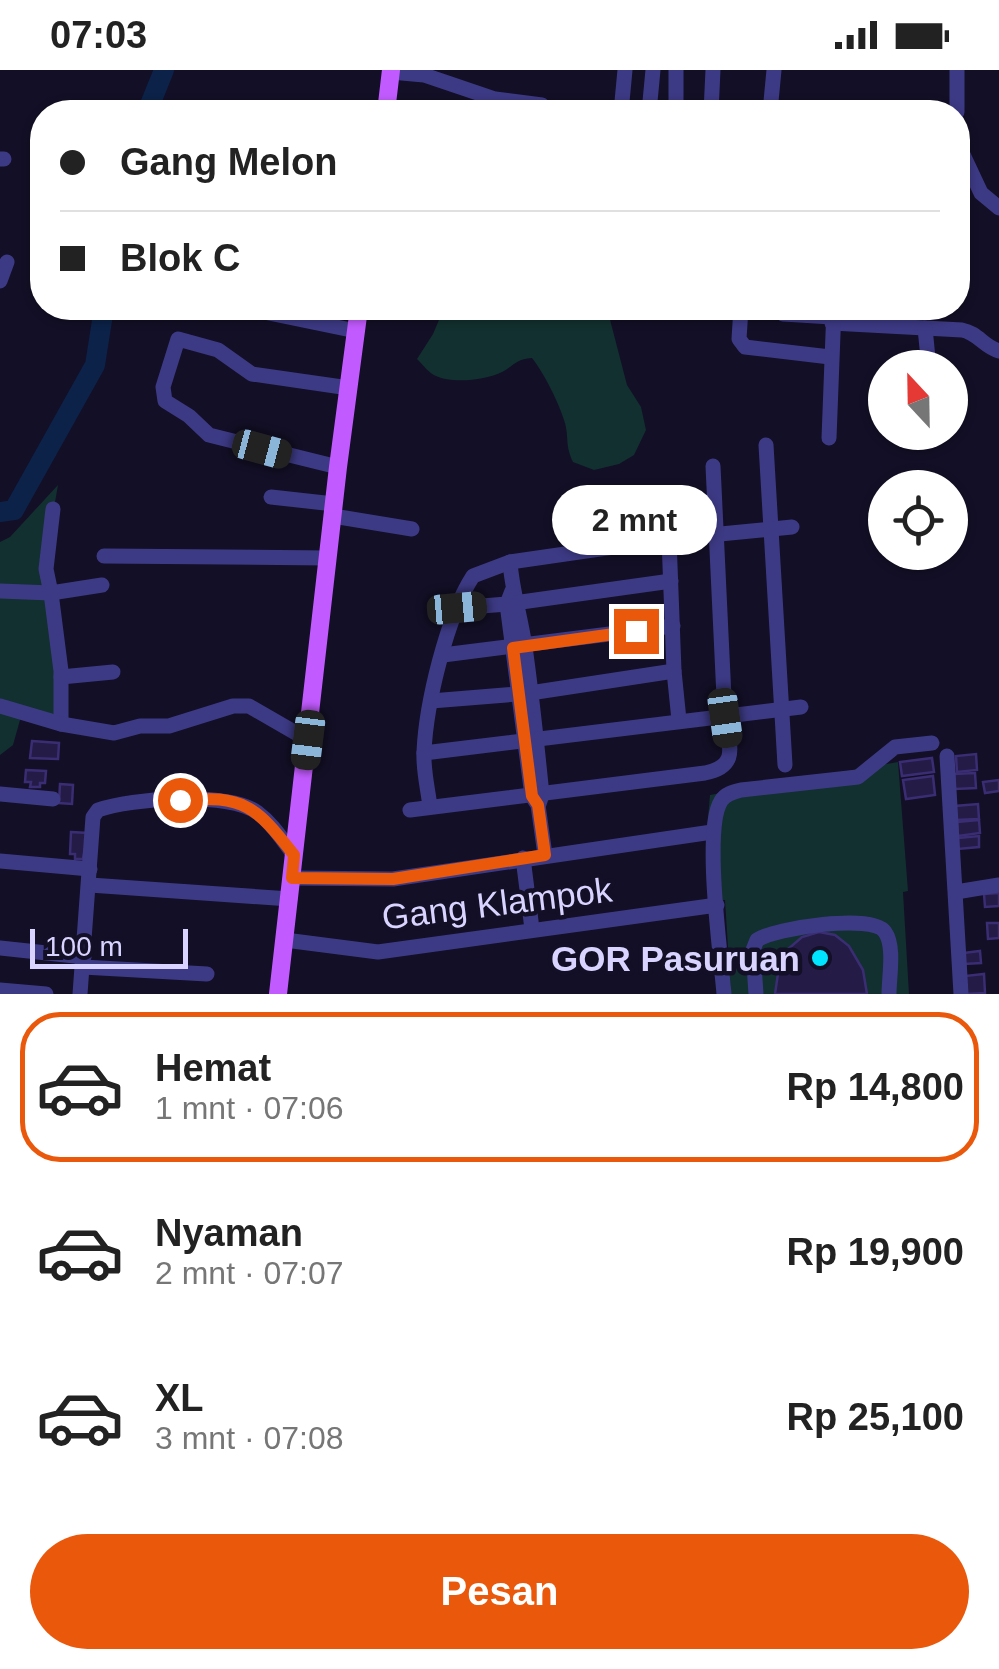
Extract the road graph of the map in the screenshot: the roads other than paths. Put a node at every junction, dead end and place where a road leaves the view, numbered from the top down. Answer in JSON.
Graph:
{"nodes":[{"id":1,"x":625,"y":70,"type":"edge"},
{"id":2,"x":653,"y":70,"type":"edge"},
{"id":3,"x":676,"y":70,"type":"edge"},
{"id":4,"x":714,"y":70,"type":"edge"},
{"id":5,"x":774,"y":70,"type":"edge"},
{"id":6,"x":958,"y":70,"type":"edge"},
{"id":7,"x":391,"y":71,"type":"edge"},
{"id":8,"x":387,"y":100,"type":"edge"},
{"id":9,"x":495,"y":100,"type":"edge"},
{"id":10,"x":623,"y":100,"type":"edge"},
{"id":11,"x":651,"y":100,"type":"edge"},
{"id":12,"x":676,"y":100,"type":"edge"},
{"id":13,"x":712,"y":100,"type":"edge"},
{"id":14,"x":771,"y":100,"type":"edge"},
{"id":15,"x":957,"y":100,"type":"edge"},
{"id":16,"x":970,"y":170,"type":"edge"},
{"id":17,"x":999,"y":208,"type":"edge"},
{"id":18,"x":7,"y":262,"type":"dead end"},
{"id":19,"x":0,"y":281,"type":"edge"},
{"id":20,"x":303,"y":320,"type":"edge"},
{"id":21,"x":358,"y":320,"type":"edge"},
{"id":22,"x":740,"y":320,"type":"edge"},
{"id":23,"x":833,"y":320,"type":"edge"},
{"id":24,"x":864,"y":320,"type":"edge"},
{"id":25,"x":925,"y":328,"type":"junction"},
{"id":26,"x":356,"y":331,"type":"junction"},
{"id":27,"x":927,"y":350,"type":"edge"},
{"id":28,"x":999,"y":351,"type":"edge"},
{"id":29,"x":830,"y":357,"type":"junction"},
{"id":30,"x":349,"y":388,"type":"junction"},
{"id":31,"x":829,"y":438,"type":"dead end"},
{"id":32,"x":766,"y":446,"type":"dead end"},
{"id":33,"x":713,"y":466,"type":"dead end"},
{"id":34,"x":338,"y":467,"type":"junction"},
{"id":35,"x":271,"y":496,"type":"dead end"},
{"id":36,"x":54,"y":509,"type":"dead end"},
{"id":37,"x":333,"y":510,"type":"junction"},
{"id":38,"x":792,"y":526,"type":"dead end"},
{"id":39,"x":772,"y":529,"type":"junction"},
{"id":40,"x":412,"y":530,"type":"dead end"},
{"id":41,"x":719,"y":535,"type":"junction"},
{"id":42,"x":669,"y":539,"type":"junction"},
{"id":43,"x":104,"y":556,"type":"dead end"},
{"id":44,"x":328,"y":558,"type":"junction"},
{"id":45,"x":510,"y":562,"type":"junction"},
{"id":46,"x":671,"y":580,"type":"junction"},
{"id":47,"x":102,"y":585,"type":"dead end"},
{"id":48,"x":0,"y":590,"type":"edge"},
{"id":49,"x":51,"y":593,"type":"junction"},
{"id":50,"x":512,"y":599,"type":"junction"},
{"id":51,"x":457,"y":608,"type":"junction"},
{"id":52,"x":673,"y":626,"type":"junction"},
{"id":53,"x":519,"y":647,"type":"junction"},
{"id":54,"x":443,"y":655,"type":"junction"},
{"id":55,"x":674,"y":671,"type":"junction"},
{"id":56,"x":113,"y":672,"type":"dead end"},
{"id":57,"x":62,"y":676,"type":"junction"},
{"id":58,"x":524,"y":693,"type":"junction"},
{"id":59,"x":431,"y":701,"type":"junction"},
{"id":60,"x":0,"y":706,"type":"edge"},
{"id":61,"x":801,"y":707,"type":"dead end"},
{"id":62,"x":781,"y":709,"type":"junction"},
{"id":63,"x":725,"y":718,"type":"junction"},
{"id":64,"x":679,"y":720,"type":"junction"},
{"id":65,"x":61,"y":724,"type":"junction"},
{"id":66,"x":308,"y":740,"type":"junction"},
{"id":67,"x":530,"y":742,"type":"junction"},
{"id":68,"x":932,"y":743,"type":"dead end"},
{"id":69,"x":424,"y":753,"type":"junction"},
{"id":70,"x":947,"y":756,"type":"dead end"},
{"id":71,"x":785,"y":764,"type":"dead end"},
{"id":72,"x":0,"y":794,"type":"edge"},
{"id":73,"x":52,"y":799,"type":"dead end"},
{"id":74,"x":538,"y":799,"type":"junction"},
{"id":75,"x":430,"y":807,"type":"junction"},
{"id":76,"x":410,"y":810,"type":"dead end"},
{"id":77,"x":707,"y":833,"type":"junction"},
{"id":78,"x":294,"y":855,"type":"junction"},
{"id":79,"x":545,"y":855,"type":"junction"},
{"id":80,"x":523,"y":858,"type":"junction"},
{"id":81,"x":0,"y":861,"type":"edge"},
{"id":82,"x":90,"y":877,"type":"junction"},
{"id":83,"x":292,"y":878,"type":"junction"},
{"id":84,"x":999,"y":885,"type":"edge"},
{"id":85,"x":956,"y":892,"type":"junction"},
{"id":86,"x":290,"y":899,"type":"junction"},
{"id":87,"x":713,"y":906,"type":"junction"},
{"id":88,"x":532,"y":929,"type":"junction"},
{"id":89,"x":285,"y":940,"type":"junction"},
{"id":90,"x":0,"y":948,"type":"edge"},
{"id":91,"x":84,"y":962,"type":"junction"},
{"id":92,"x":207,"y":974,"type":"dead end"},
{"id":93,"x":0,"y":990,"type":"edge"},
{"id":94,"x":46,"y":994,"type":"edge"},
{"id":95,"x":80,"y":994,"type":"edge"},
{"id":96,"x":278,"y":994,"type":"edge"},
{"id":97,"x":724,"y":994,"type":"edge"},
{"id":98,"x":756,"y":994,"type":"edge"},
{"id":99,"x":889,"y":994,"type":"edge"},
{"id":100,"x":961,"y":994,"type":"edge"}],
"edges":[{"from":1,"to":10,"type":"street"},
{"from":2,"to":11,"type":"street"},
{"from":3,"to":12,"type":"street"},
{"from":4,"to":13,"type":"street"},
{"from":5,"to":14,"type":"street"},
{"from":6,"to":15,"type":"street"},
{"from":7,"to":8,"type":"main road"},
{"from":7,"to":9,"type":"street"},
{"from":16,"to":17,"type":"street"},
{"from":18,"to":19,"type":"street"},
{"from":20,"to":26,"type":"street"},
{"from":21,"to":26,"type":"main road"},
{"from":22,"to":29,"type":"street"},
{"from":23,"to":29,"type":"street"},
{"from":24,"to":25,"type":"street"},
{"from":25,"to":27,"type":"street"},
{"from":25,"to":28,"type":"street"},
{"from":26,"to":30,"type":"main road"},
{"from":29,"to":31,"type":"street"},
{"from":30,"to":34,"type":"main road"},
{"from":30,"to":34,"type":"street"},
{"from":32,"to":39,"type":"street"},
{"from":33,"to":41,"type":"street"},
{"from":34,"to":37,"type":"main road"},
{"from":35,"to":37,"type":"street"},
{"from":36,"to":49,"type":"street"},
{"from":37,"to":40,"type":"street"},
{"from":37,"to":44,"type":"main road"},
{"from":38,"to":39,"type":"street"},
{"from":39,"to":41,"type":"street"},
{"from":39,"to":62,"type":"street"},
{"from":41,"to":42,"type":"street"},
{"from":41,"to":63,"type":"street"},
{"from":42,"to":45,"type":"street"},
{"from":42,"to":46,"type":"street"},
{"from":43,"to":44,"type":"street"},
{"from":44,"to":66,"type":"main road"},
{"from":45,"to":50,"type":"street"},
{"from":45,"to":51,"type":"street"},
{"from":46,"to":50,"type":"street"},
{"from":46,"to":52,"type":"street"},
{"from":47,"to":49,"type":"street"},
{"from":48,"to":49,"type":"street"},
{"from":49,"to":57,"type":"street"},
{"from":50,"to":51,"type":"street"},
{"from":50,"to":53,"type":"street"},
{"from":51,"to":54,"type":"street"},
{"from":52,"to":53,"type":"street"},
{"from":52,"to":55,"type":"street"},
{"from":53,"to":54,"type":"street"},
{"from":53,"to":58,"type":"street"},
{"from":54,"to":59,"type":"street"},
{"from":55,"to":58,"type":"street"},
{"from":55,"to":64,"type":"street"},
{"from":56,"to":57,"type":"street"},
{"from":57,"to":65,"type":"street"},
{"from":58,"to":59,"type":"street"},
{"from":58,"to":67,"type":"street"},
{"from":59,"to":69,"type":"street"},
{"from":60,"to":65,"type":"street"},
{"from":61,"to":62,"type":"street"},
{"from":62,"to":63,"type":"street"},
{"from":62,"to":71,"type":"street"},
{"from":63,"to":64,"type":"street"},
{"from":63,"to":74,"type":"street"},
{"from":64,"to":67,"type":"street"},
{"from":65,"to":66,"type":"street"},
{"from":66,"to":78,"type":"main road"},
{"from":67,"to":69,"type":"street"},
{"from":67,"to":74,"type":"street"},
{"from":68,"to":77,"type":"street"},
{"from":69,"to":75,"type":"street"},
{"from":70,"to":85,"type":"street"},
{"from":72,"to":73,"type":"street"},
{"from":74,"to":75,"type":"street"},
{"from":74,"to":79,"type":"street"},
{"from":75,"to":76,"type":"street"},
{"from":77,"to":79,"type":"street"},
{"from":77,"to":87,"type":"street"},
{"from":78,"to":82,"type":"street"},
{"from":78,"to":83,"type":"main road"},
{"from":79,"to":80,"type":"street"},
{"from":80,"to":83,"type":"street"},
{"from":80,"to":88,"type":"street"},
{"from":81,"to":82,"type":"street"},
{"from":82,"to":86,"type":"street"},
{"from":82,"to":91,"type":"street"},
{"from":83,"to":86,"type":"main road"},
{"from":84,"to":85,"type":"street"},
{"from":85,"to":100,"type":"street"},
{"from":86,"to":89,"type":"main road"},
{"from":87,"to":88,"type":"street","name":"Gang Klampok"},
{"from":87,"to":97,"type":"street"},
{"from":88,"to":89,"type":"street","name":"Gang Klampok"},
{"from":89,"to":96,"type":"main road"},
{"from":90,"to":91,"type":"street"},
{"from":91,"to":92,"type":"street"},
{"from":91,"to":95,"type":"street"},
{"from":93,"to":94,"type":"street"},
{"from":98,"to":99,"type":"street"}]}
